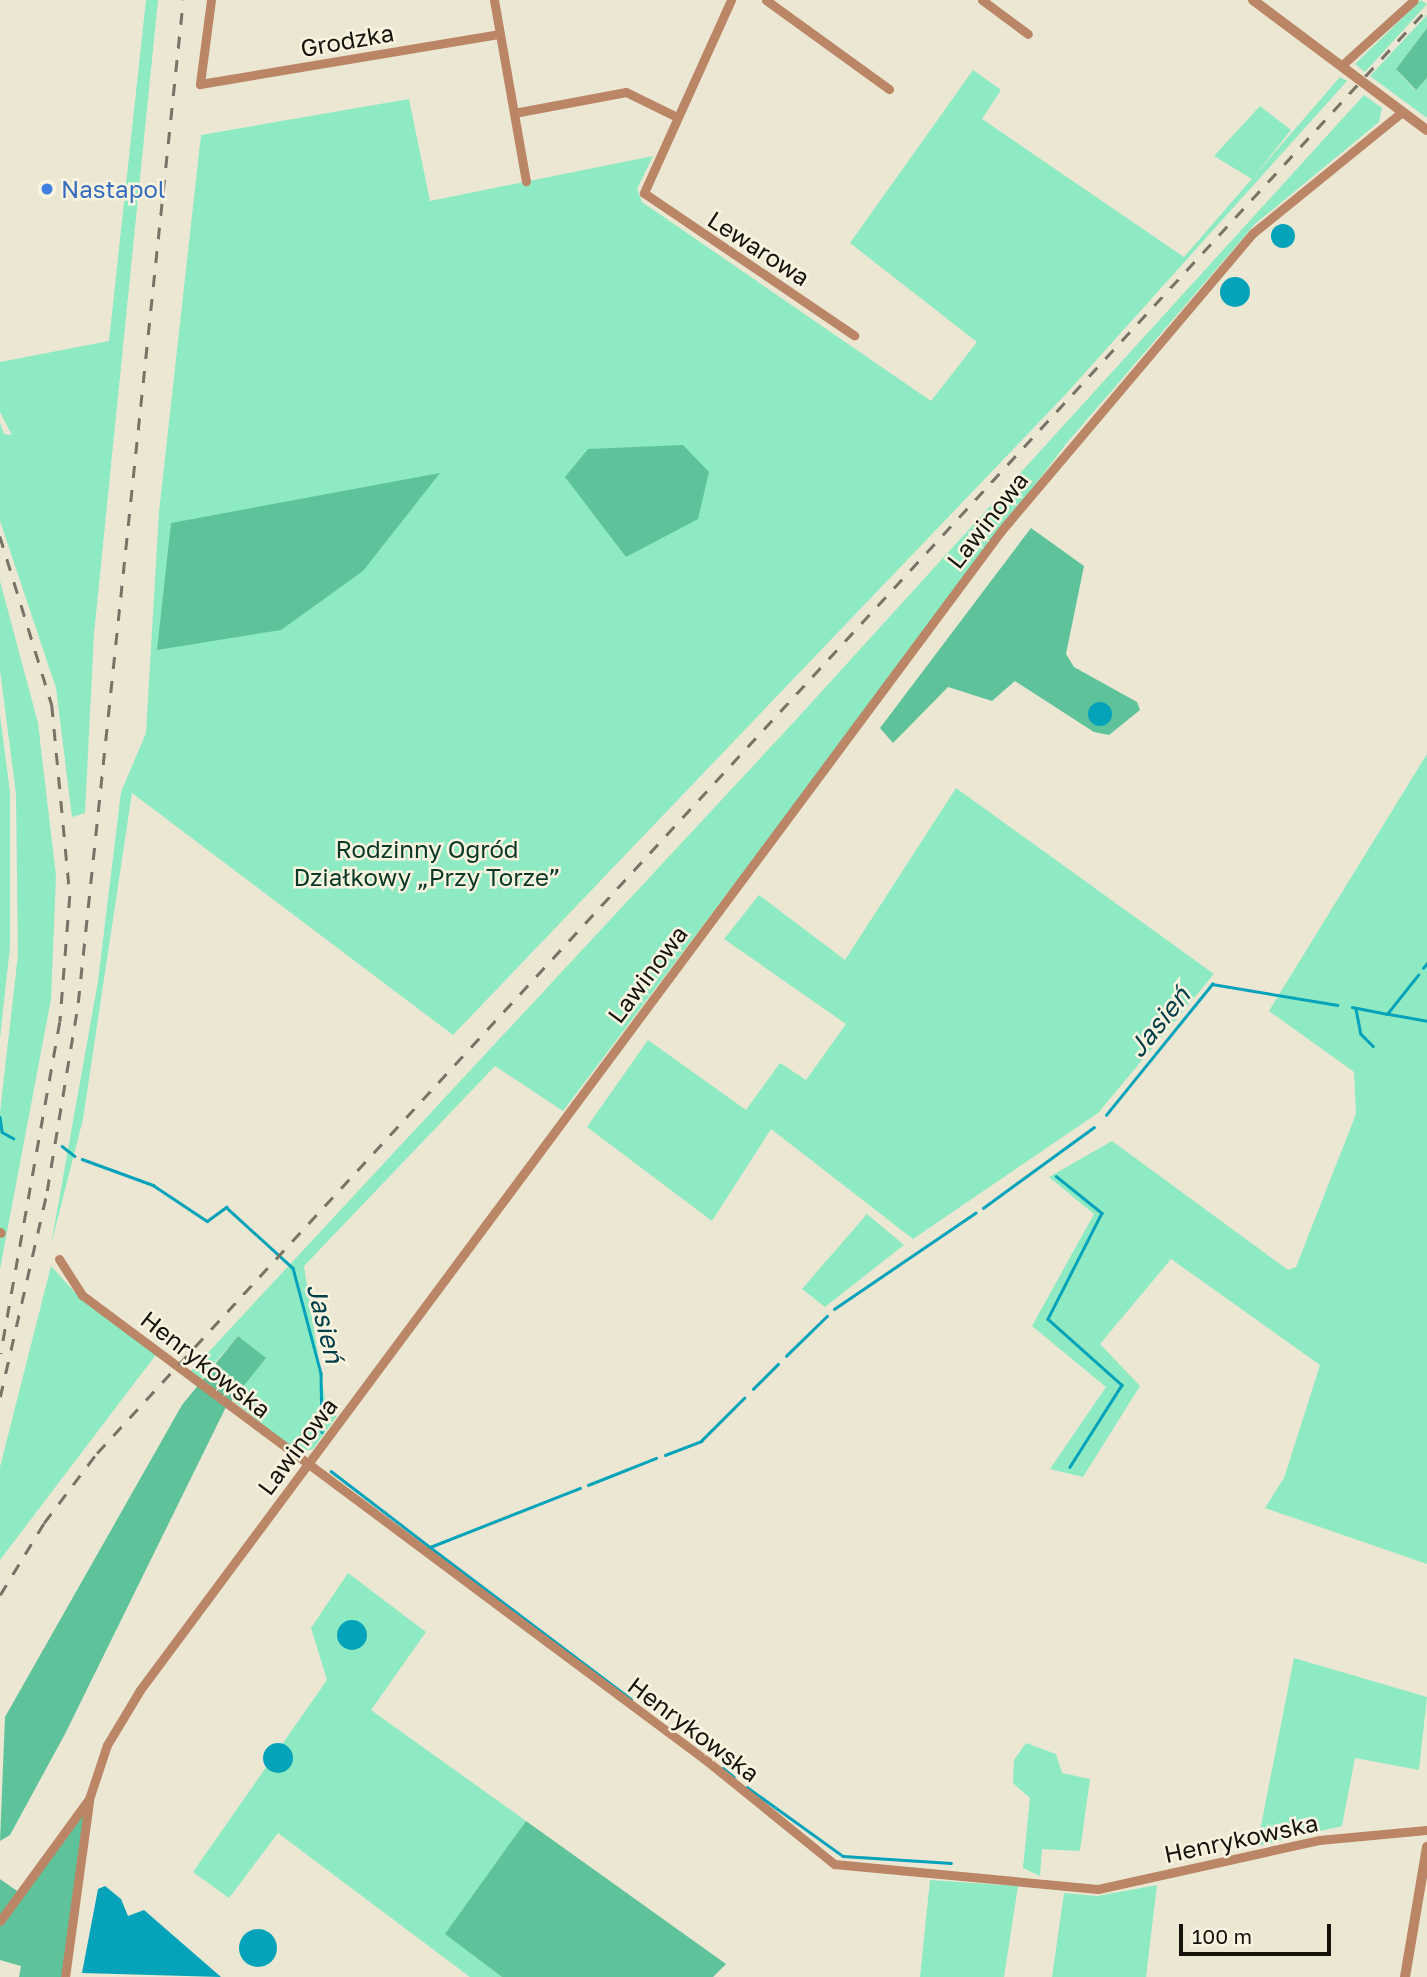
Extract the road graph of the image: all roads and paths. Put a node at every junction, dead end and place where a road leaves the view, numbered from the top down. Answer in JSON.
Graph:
{"nodes":[{"id":1,"x":211,"y":0,"type":"edge"},
{"id":2,"x":494,"y":0,"type":"edge"},
{"id":3,"x":731,"y":0,"type":"edge"},
{"id":4,"x":766,"y":0,"type":"edge"},
{"id":5,"x":982,"y":0,"type":"edge"},
{"id":6,"x":1253,"y":0,"type":"edge"},
{"id":7,"x":1414,"y":0,"type":"edge"},
{"id":8,"x":500,"y":34,"type":"junction"},
{"id":9,"x":1028,"y":34,"type":"dead end"},
{"id":10,"x":1341,"y":66,"type":"junction"},
{"id":11,"x":889,"y":89,"type":"dead end"},
{"id":12,"x":1402,"y":112,"type":"junction"},
{"id":13,"x":514,"y":113,"type":"junction"},
{"id":14,"x":676,"y":116,"type":"junction"},
{"id":15,"x":1427,"y":130,"type":"edge"},
{"id":16,"x":526,"y":181,"type":"dead end"},
{"id":17,"x":854,"y":335,"type":"dead end"},
{"id":18,"x":59,"y":1259,"type":"dead end"},
{"id":19,"x":307,"y":1465,"type":"junction"},
{"id":20,"x":89,"y":1800,"type":"junction"},
{"id":21,"x":1427,"y":1830,"type":"edge"},
{"id":22,"x":1427,"y":1847,"type":"edge"},
{"id":23,"x":0,"y":1921,"type":"edge"},
{"id":24,"x":65,"y":1977,"type":"edge"},
{"id":25,"x":1405,"y":1977,"type":"edge"}],
"edges":[{"from":1,"to":8,"type":"street","name":"Grodzka"},
{"from":2,"to":8,"type":"street"},
{"from":3,"to":14,"type":"street"},
{"from":4,"to":11,"type":"street"},
{"from":5,"to":9,"type":"street"},
{"from":6,"to":10,"type":"street"},
{"from":7,"to":10,"type":"street"},
{"from":8,"to":13,"type":"street"},
{"from":10,"to":12,"type":"street"},
{"from":12,"to":15,"type":"street"},
{"from":12,"to":19,"type":"street","name":"Lawinowa"},
{"from":13,"to":14,"type":"street"},
{"from":13,"to":16,"type":"street"},
{"from":14,"to":17,"type":"street","name":"Lewarowa"},
{"from":18,"to":19,"type":"street","name":"Henrykowska"},
{"from":19,"to":20,"type":"street","name":"Lawinowa"},
{"from":19,"to":21,"type":"street","name":"Henrykowska"},
{"from":20,"to":23,"type":"street","name":"Lawinowa"},
{"from":20,"to":24,"type":"street"},
{"from":22,"to":25,"type":"street"}]}
